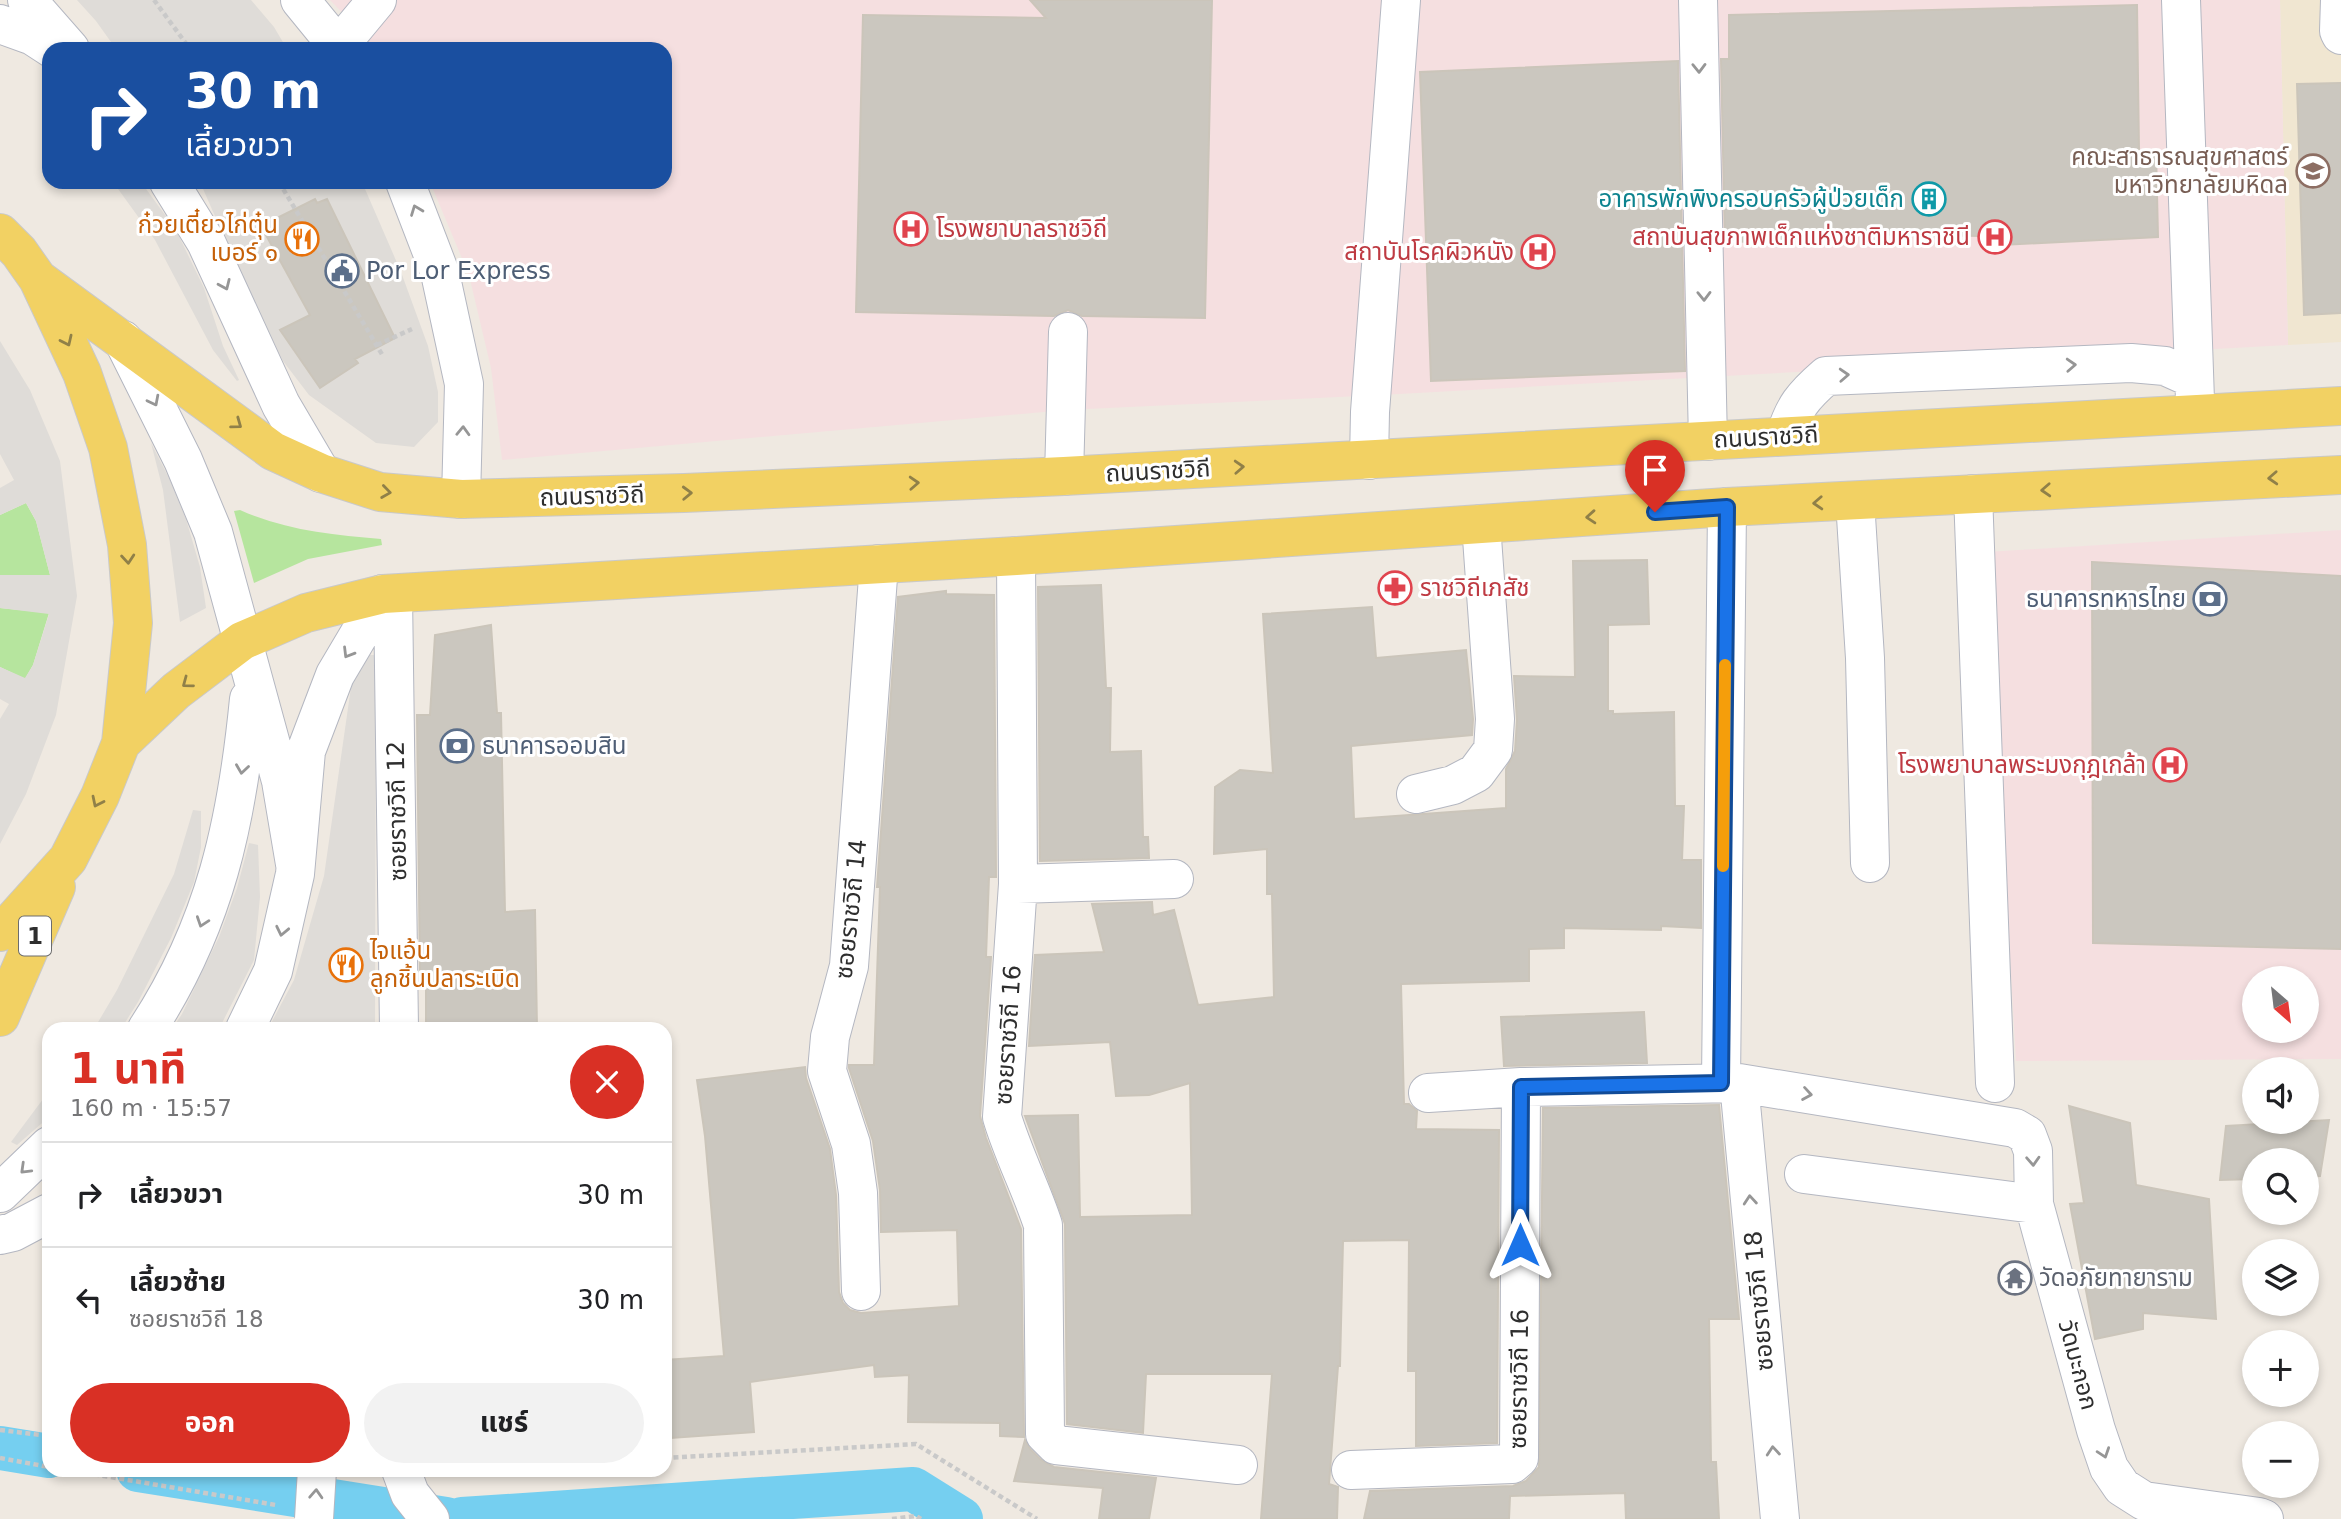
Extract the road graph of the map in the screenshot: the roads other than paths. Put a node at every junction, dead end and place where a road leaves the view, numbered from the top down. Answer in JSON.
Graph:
{"nodes":[{"id":1,"x":27,"y":0,"type":"edge"},
{"id":2,"x":300,"y":0,"type":"edge"},
{"id":3,"x":377,"y":0,"type":"edge"},
{"id":4,"x":1401,"y":0,"type":"edge"},
{"id":5,"x":1698,"y":0,"type":"edge"},
{"id":6,"x":2181,"y":0,"type":"edge"},
{"id":7,"x":2340,"y":0,"type":"edge"},
{"id":8,"x":0,"y":24,"type":"edge"},
{"id":9,"x":2341,"y":35,"type":"edge"},
{"id":10,"x":42,"y":42,"type":"edge"},
{"id":11,"x":64,"y":42,"type":"edge"},
{"id":12,"x":334,"y":42,"type":"edge"},
{"id":13,"x":344,"y":42,"type":"edge"},
{"id":14,"x":173,"y":189,"type":"edge"},
{"id":15,"x":408,"y":189,"type":"edge"},
{"id":16,"x":0,"y":232,"type":"edge"},
{"id":17,"x":38,"y":279,"type":"junction"},
{"id":18,"x":1068,"y":332,"type":"dead end"},
{"id":19,"x":123,"y":340,"type":"junction"},
{"id":20,"x":2195,"y":397,"type":"junction"},
{"id":21,"x":2341,"y":406,"type":"edge"},
{"id":22,"x":1785,"y":436,"type":"junction"},
{"id":23,"x":1708,"y":440,"type":"junction"},
{"id":24,"x":1369,"y":460,"type":"junction"},
{"id":25,"x":321,"y":473,"type":"junction"},
{"id":26,"x":2341,"y":475,"type":"edge"},
{"id":27,"x":1064,"y":476,"type":"junction"},
{"id":28,"x":1973,"y":494,"type":"junction"},
{"id":29,"x":461,"y":499,"type":"junction"},
{"id":30,"x":1855,"y":501,"type":"junction"},
{"id":31,"x":1727,"y":507,"type":"junction"},
{"id":32,"x":1481,"y":524,"type":"junction"},
{"id":33,"x":1016,"y":556,"type":"junction"},
{"id":34,"x":879,"y":564,"type":"junction"},
{"id":35,"x":388,"y":594,"type":"junction"},
{"id":36,"x":246,"y":659,"type":"junction"},
{"id":37,"x":121,"y":743,"type":"junction"},
{"id":38,"x":1416,"y":794,"type":"dead end"},
{"id":39,"x":68,"y":859,"type":"junction"},
{"id":40,"x":1870,"y":863,"type":"dead end"},
{"id":41,"x":295,"y":864,"type":"junction"},
{"id":42,"x":1174,"y":879,"type":"dead end"},
{"id":43,"x":1017,"y":884,"type":"junction"},
{"id":44,"x":0,"y":932,"type":"edge"},
{"id":45,"x":1,"y":1015,"type":"edge"},
{"id":46,"x":151,"y":1022,"type":"edge"},
{"id":47,"x":248,"y":1022,"type":"edge"},
{"id":48,"x":399,"y":1022,"type":"edge"},
{"id":49,"x":1730,"y":1083,"type":"junction"},
{"id":50,"x":1995,"y":1083,"type":"dead end"},
{"id":51,"x":1521,"y":1087,"type":"junction"},
{"id":52,"x":1427,"y":1093,"type":"dead end"},
{"id":53,"x":42,"y":1153,"type":"edge"},
{"id":54,"x":1804,"y":1174,"type":"dead end"},
{"id":55,"x":0,"y":1193,"type":"edge"},
{"id":56,"x":2034,"y":1204,"type":"junction"},
{"id":57,"x":42,"y":1216,"type":"edge"},
{"id":58,"x":7,"y":1234,"type":"edge"},
{"id":59,"x":42,"y":1242,"type":"edge"},
{"id":60,"x":861,"y":1291,"type":"dead end"},
{"id":61,"x":1238,"y":1465,"type":"dead end"},
{"id":62,"x":1351,"y":1470,"type":"dead end"},
{"id":63,"x":314,"y":1477,"type":"edge"},
{"id":64,"x":404,"y":1477,"type":"edge"},
{"id":65,"x":298,"y":1512,"type":"edge"},
{"id":66,"x":424,"y":1512,"type":"edge"},
{"id":67,"x":1780,"y":1519,"type":"edge"},
{"id":68,"x":2264,"y":1519,"type":"edge"}],
"edges":[{"from":1,"to":11,"type":"street"},
{"from":2,"to":12,"type":"street"},
{"from":3,"to":13,"type":"street"},
{"from":4,"to":24,"type":"street"},
{"from":5,"to":23,"type":"street","one_way":true},
{"from":6,"to":20,"type":"street"},
{"from":7,"to":9,"type":"street"},
{"from":8,"to":10,"type":"street"},
{"from":14,"to":25,"type":"street","one_way":true},
{"from":29,"to":15,"type":"street","one_way":true},
{"from":16,"to":17,"type":"main road"},
{"from":17,"to":19,"type":"main road","name":"ถนนราชวิถี"},
{"from":17,"to":37,"type":"main road","one_way":true},
{"from":18,"to":27,"type":"street"},
{"from":19,"to":25,"type":"main road","name":"ถนนราชวิถี","one_way":true},
{"from":19,"to":36,"type":"street","one_way":true},
{"from":20,"to":21,"type":"main road","name":"ถนนราชวิถี"},
{"from":20,"to":22,"type":"main road","name":"ถนนราชวิถี"},
{"from":22,"to":20,"type":"street","one_way":true},
{"from":22,"to":23,"type":"main road","name":"ถนนราชวิถี"},
{"from":23,"to":24,"type":"main road","name":"ถนนราชวิถี"},
{"from":27,"to":24,"type":"main road","name":"ถนนราชวิถี","one_way":true},
{"from":25,"to":29,"type":"main road","name":"ถนนราชวิถี","one_way":true},
{"from":26,"to":28,"type":"main road","one_way":true},
{"from":29,"to":27,"type":"main road","name":"ถนนราชวิถี","one_way":true},
{"from":28,"to":30,"type":"main road"},
{"from":28,"to":50,"type":"street"},
{"from":30,"to":31,"type":"main road","one_way":true},
{"from":30,"to":40,"type":"street"},
{"from":31,"to":32,"type":"main road","one_way":true},
{"from":31,"to":49,"type":"street","name":"ซอยราชวิถี 18"},
{"from":32,"to":33,"type":"main road"},
{"from":32,"to":38,"type":"street"},
{"from":33,"to":34,"type":"main road"},
{"from":33,"to":43,"type":"street","name":"ซอยราชวิถี 16"},
{"from":34,"to":35,"type":"main road"},
{"from":34,"to":60,"type":"street","name":"ซอยราชวิถี 14"},
{"from":35,"to":36,"type":"main road"},
{"from":35,"to":41,"type":"street","one_way":true},
{"from":35,"to":48,"type":"street","name":"ซอยราชวิถี 12"},
{"from":36,"to":37,"type":"main road","one_way":true},
{"from":36,"to":41,"type":"street"},
{"from":36,"to":46,"type":"street","one_way":true},
{"from":37,"to":39,"type":"main road","one_way":true},
{"from":39,"to":44,"type":"main road"},
{"from":39,"to":45,"type":"main road","number":"1"},
{"from":41,"to":47,"type":"street","one_way":true},
{"from":42,"to":43,"type":"street"},
{"from":43,"to":61,"type":"street","name":"ซอยราชวิถี 16"},
{"from":49,"to":51,"type":"street","name":"วัดมะกอก"},
{"from":49,"to":56,"type":"street","name":"วัดมะกอก","one_way":true},
{"from":67,"to":49,"type":"street","name":"ซอยราชวิถี 18","one_way":true},
{"from":51,"to":52,"type":"street","name":"วัดมะกอก"},
{"from":51,"to":62,"type":"street","name":"ซอยราชวิถี 16"},
{"from":53,"to":55,"type":"street","one_way":true},
{"from":54,"to":56,"type":"street"},
{"from":56,"to":68,"type":"street","name":"วัดมะกอก","one_way":true},
{"from":57,"to":58,"type":"street"},
{"from":58,"to":59,"type":"street"},
{"from":65,"to":63,"type":"street","one_way":true,"bridge":true},
{"from":64,"to":66,"type":"street"}]}
